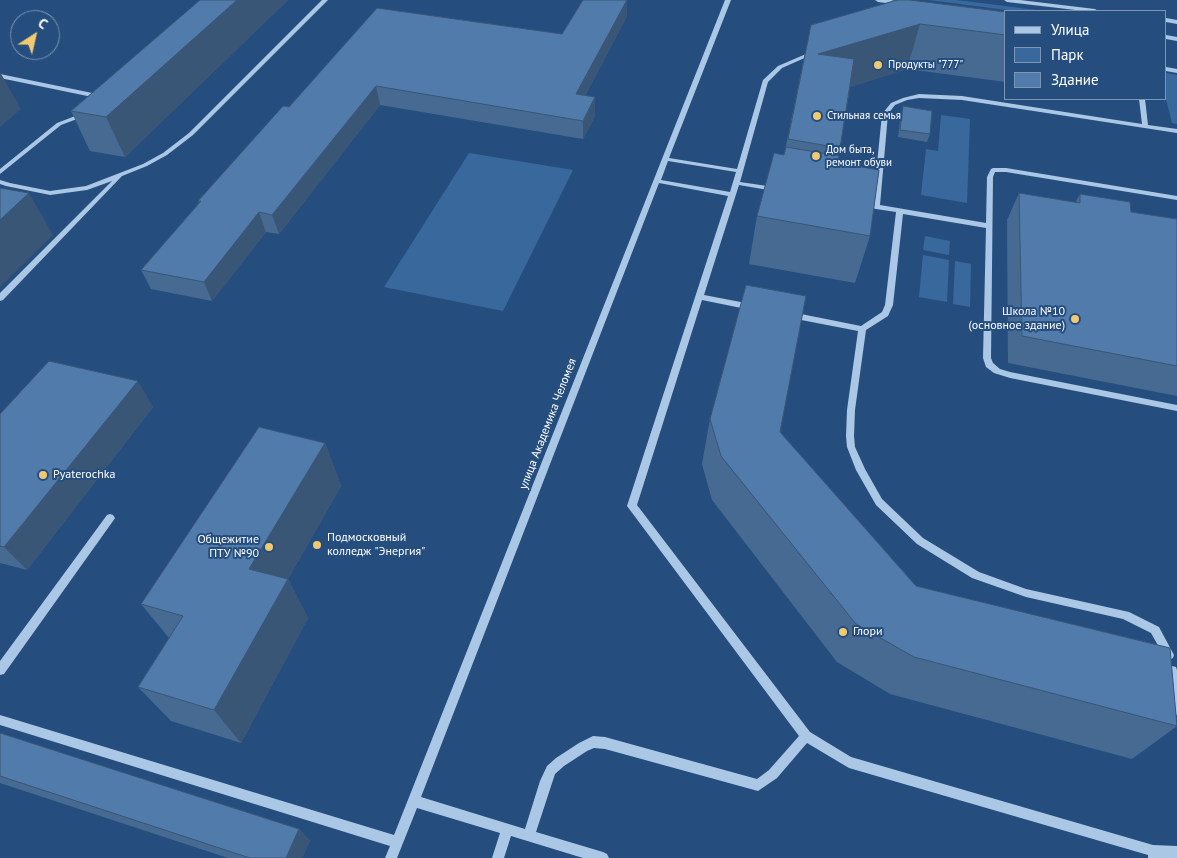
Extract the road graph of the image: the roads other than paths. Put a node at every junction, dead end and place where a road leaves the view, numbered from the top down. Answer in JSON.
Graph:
{"nodes":[{"id":1,"x":325,"y":0,"type":"edge"},
{"id":2,"x":728,"y":0,"type":"edge"},
{"id":3,"x":878,"y":0,"type":"edge"},
{"id":4,"x":1007,"y":0,"type":"edge"},
{"id":5,"x":907,"y":4,"type":"edge"},
{"id":6,"x":1087,"y":10,"type":"edge"},
{"id":7,"x":819,"y":51,"type":"edge"},
{"id":8,"x":0,"y":76,"type":"edge"},
{"id":9,"x":1142,"y":100,"type":"edge"},
{"id":10,"x":102,"y":102,"type":"edge"},
{"id":11,"x":91,"y":112,"type":"edge"},
{"id":12,"x":1145,"y":126,"type":"junction"},
{"id":13,"x":1177,"y":131,"type":"edge"},
{"id":14,"x":665,"y":160,"type":"junction"},
{"id":15,"x":739,"y":171,"type":"junction"},
{"id":16,"x":0,"y":172,"type":"edge"},
{"id":17,"x":120,"y":175,"type":"junction"},
{"id":18,"x":657,"y":181,"type":"junction"},
{"id":19,"x":0,"y":182,"type":"edge"},
{"id":20,"x":736,"y":183,"type":"junction"},
{"id":21,"x":0,"y":187,"type":"edge"},
{"id":22,"x":7,"y":189,"type":"junction"},
{"id":23,"x":782,"y":191,"type":"edge"},
{"id":24,"x":732,"y":195,"type":"junction"},
{"id":25,"x":1177,"y":198,"type":"edge"},
{"id":26,"x":857,"y":204,"type":"edge"},
{"id":27,"x":876,"y":207,"type":"junction"},
{"id":28,"x":900,"y":211,"type":"junction"},
{"id":29,"x":989,"y":226,"type":"junction"},
{"id":30,"x":700,"y":297,"type":"junction"},
{"id":31,"x":0,"y":298,"type":"edge"},
{"id":32,"x":757,"y":308,"type":"edge"},
{"id":33,"x":786,"y":314,"type":"edge"},
{"id":34,"x":862,"y":329,"type":"junction"},
{"id":35,"x":1177,"y":408,"type":"edge"},
{"id":36,"x":110,"y":518,"type":"dead end"},
{"id":37,"x":0,"y":670,"type":"edge"},
{"id":38,"x":1177,"y":710,"type":"edge"},
{"id":39,"x":0,"y":720,"type":"edge"},
{"id":40,"x":806,"y":736,"type":"junction"},
{"id":41,"x":414,"y":801,"type":"junction"},
{"id":42,"x":507,"y":829,"type":"junction"},
{"id":43,"x":529,"y":836,"type":"junction"},
{"id":44,"x":398,"y":842,"type":"junction"},
{"id":45,"x":1177,"y":852,"type":"edge"},
{"id":46,"x":1154,"y":855,"type":"edge"},
{"id":47,"x":391,"y":858,"type":"edge"},
{"id":48,"x":498,"y":858,"type":"edge"},
{"id":49,"x":603,"y":858,"type":"edge"}],
"edges":[{"from":1,"to":17,"type":"street"},
{"from":2,"to":14,"type":"street","name":"улица Академика Челомея"},
{"from":3,"to":5,"type":"street"},
{"from":4,"to":6,"type":"street"},
{"from":7,"to":15,"type":"street"},
{"from":8,"to":10,"type":"street"},
{"from":9,"to":12,"type":"street"},
{"from":11,"to":16,"type":"street"},
{"from":12,"to":13,"type":"street"},
{"from":12,"to":27,"type":"street"},
{"from":14,"to":15,"type":"street"},
{"from":14,"to":18,"type":"street","name":"улица Академика Челомея"},
{"from":15,"to":20,"type":"street"},
{"from":17,"to":22,"type":"street"},
{"from":17,"to":31,"type":"street"},
{"from":18,"to":24,"type":"street"},
{"from":18,"to":41,"type":"street","name":"улица Академика Челомея"},
{"from":19,"to":22,"type":"street"},
{"from":20,"to":23,"type":"street"},
{"from":20,"to":24,"type":"street"},
{"from":21,"to":22,"type":"street"},
{"from":24,"to":30,"type":"street"},
{"from":25,"to":29,"type":"street"},
{"from":26,"to":27,"type":"street"},
{"from":27,"to":28,"type":"street"},
{"from":28,"to":29,"type":"street"},
{"from":28,"to":34,"type":"street"},
{"from":29,"to":35,"type":"street"},
{"from":30,"to":32,"type":"street"},
{"from":30,"to":40,"type":"street"},
{"from":33,"to":34,"type":"street"},
{"from":34,"to":38,"type":"street"},
{"from":36,"to":37,"type":"street"},
{"from":39,"to":44,"type":"street"},
{"from":40,"to":43,"type":"street"},
{"from":40,"to":46,"type":"street"},
{"from":41,"to":42,"type":"street"},
{"from":41,"to":44,"type":"street","name":"улица Академика Челомея"},
{"from":42,"to":43,"type":"street"},
{"from":42,"to":48,"type":"street"},
{"from":43,"to":49,"type":"street"},
{"from":44,"to":47,"type":"street","name":"улица Академика Челомея"},
{"from":45,"to":46,"type":"street"}]}
